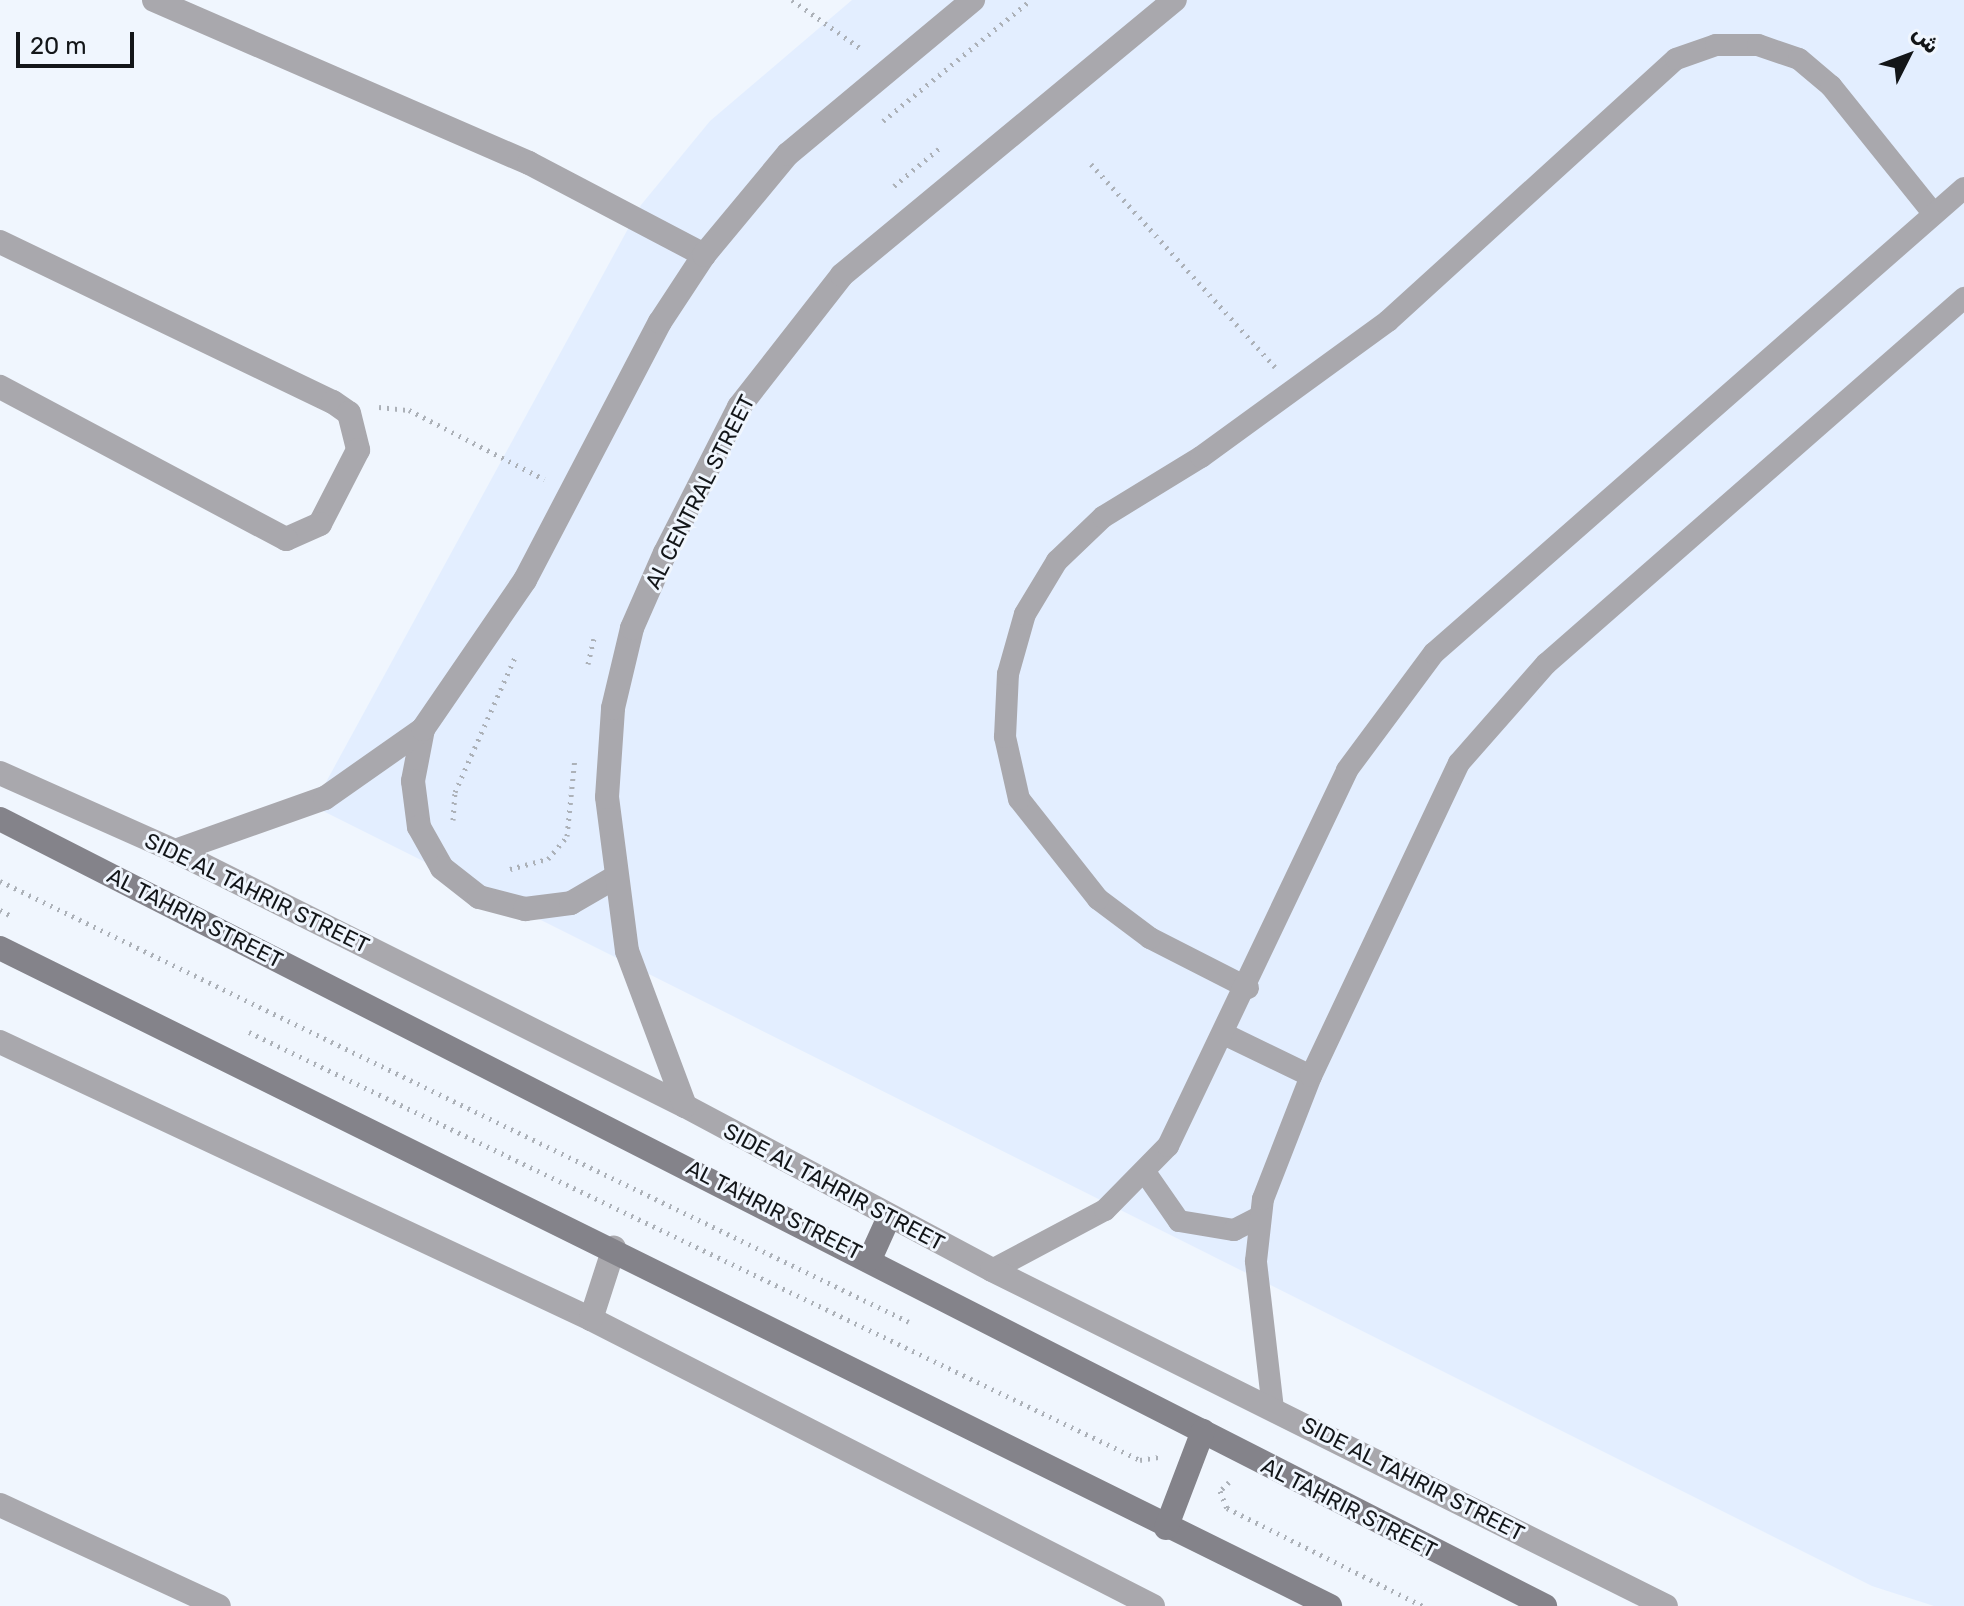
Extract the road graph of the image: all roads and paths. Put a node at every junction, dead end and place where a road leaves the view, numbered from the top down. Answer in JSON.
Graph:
{"nodes":[{"id":1,"x":154,"y":0,"type":"edge"},
{"id":2,"x":792,"y":0,"type":"edge"},
{"id":3,"x":1175,"y":0,"type":"edge"},
{"id":4,"x":970,"y":1,"type":"edge"},
{"id":5,"x":887,"y":67,"type":"junction"},
{"id":6,"x":1091,"y":164,"type":"dead end"},
{"id":7,"x":1964,"y":188,"type":"edge"},
{"id":8,"x":1934,"y":214,"type":"junction"},
{"id":9,"x":0,"y":242,"type":"edge"},
{"id":10,"x":704,"y":255,"type":"junction"},
{"id":11,"x":1964,"y":298,"type":"edge"},
{"id":12,"x":0,"y":387,"type":"edge"},
{"id":13,"x":1297,"y":392,"type":"junction"},
{"id":14,"x":349,"y":413,"type":"junction"},
{"id":15,"x":570,"y":492,"type":"junction"},
{"id":16,"x":423,"y":729,"type":"junction"},
{"id":17,"x":0,"y":773,"type":"edge"},
{"id":18,"x":0,"y":819,"type":"edge"},
{"id":19,"x":175,"y":851,"type":"junction"},
{"id":20,"x":612,"y":879,"type":"junction"},
{"id":21,"x":0,"y":881,"type":"edge"},
{"id":22,"x":0,"y":910,"type":"edge"},
{"id":23,"x":28,"y":925,"type":"dead end"},
{"id":24,"x":0,"y":948,"type":"edge"},
{"id":25,"x":1248,"y":988,"type":"junction"},
{"id":26,"x":242,"y":1028,"type":"dead end"},
{"id":27,"x":1226,"y":1035,"type":"junction"},
{"id":28,"x":0,"y":1042,"type":"edge"},
{"id":29,"x":1311,"y":1076,"type":"junction"},
{"id":30,"x":685,"y":1106,"type":"junction"},
{"id":31,"x":1147,"y":1175,"type":"junction"},
{"id":32,"x":889,"y":1217,"type":"junction"},
{"id":33,"x":1260,"y":1217,"type":"junction"},
{"id":34,"x":614,"y":1248,"type":"junction"},
{"id":35,"x":870,"y":1259,"type":"junction"},
{"id":36,"x":992,"y":1270,"type":"junction"},
{"id":37,"x":591,"y":1319,"type":"junction"},
{"id":38,"x":923,"y":1328,"type":"dead end"},
{"id":39,"x":1273,"y":1409,"type":"junction"},
{"id":40,"x":1203,"y":1431,"type":"junction"},
{"id":41,"x":1163,"y":1448,"type":"dead end"},
{"id":42,"x":1244,"y":1484,"type":"dead end"},
{"id":43,"x":0,"y":1505,"type":"edge"},
{"id":44,"x":1166,"y":1528,"type":"junction"},
{"id":45,"x":219,"y":1606,"type":"edge"},
{"id":46,"x":1153,"y":1606,"type":"edge"},
{"id":47,"x":1330,"y":1606,"type":"edge"},
{"id":48,"x":1423,"y":1606,"type":"edge"},
{"id":49,"x":1545,"y":1606,"type":"edge"},
{"id":50,"x":1666,"y":1606,"type":"edge"}],
"edges":[{"from":1,"to":10,"type":"street"},
{"from":2,"to":5,"type":"path"},
{"from":3,"to":20,"type":"street","name":"AL CENTRAL STREET"},
{"from":4,"to":5,"type":"street"},
{"from":5,"to":10,"type":"street"},
{"from":6,"to":13,"type":"path"},
{"from":7,"to":8,"type":"lane"},
{"from":8,"to":13,"type":"lane"},
{"from":8,"to":25,"type":"lane"},
{"from":9,"to":14,"type":"street"},
{"from":10,"to":15,"type":"street"},
{"from":11,"to":29,"type":"lane"},
{"from":12,"to":14,"type":"street"},
{"from":13,"to":25,"type":"lane"},
{"from":14,"to":15,"type":"path"},
{"from":15,"to":16,"type":"street"},
{"from":16,"to":19,"type":"street"},
{"from":16,"to":20,"type":"street"},
{"from":17,"to":19,"type":"street","name":"SIDE AL TAHRIR STREET"},
{"from":18,"to":35,"type":"street","name":"AL TAHRIR STREET"},
{"from":19,"to":30,"type":"street","name":"SIDE AL TAHRIR STREET"},
{"from":20,"to":30,"type":"street","name":"AL CENTRAL STREET"},
{"from":21,"to":38,"type":"path"},
{"from":22,"to":23,"type":"path"},
{"from":24,"to":34,"type":"street"},
{"from":25,"to":27,"type":"lane"},
{"from":26,"to":41,"type":"path"},
{"from":27,"to":29,"type":"lane"},
{"from":27,"to":31,"type":"lane"},
{"from":28,"to":37,"type":"street"},
{"from":29,"to":33,"type":"lane"},
{"from":30,"to":32,"type":"street","name":"SIDE AL TAHRIR STREET"},
{"from":31,"to":33,"type":"lane"},
{"from":31,"to":36,"type":"lane"},
{"from":32,"to":35,"type":"street"},
{"from":32,"to":36,"type":"street","name":"SIDE AL TAHRIR STREET"},
{"from":33,"to":39,"type":"lane"},
{"from":34,"to":37,"type":"street"},
{"from":34,"to":44,"type":"street"},
{"from":35,"to":40,"type":"street","name":"AL TAHRIR STREET"},
{"from":36,"to":39,"type":"street","name":"SIDE AL TAHRIR STREET"},
{"from":37,"to":46,"type":"street"},
{"from":39,"to":50,"type":"street","name":"SIDE AL TAHRIR STREET"},
{"from":40,"to":44,"type":"street"},
{"from":40,"to":49,"type":"street","name":"AL TAHRIR STREET"},
{"from":42,"to":48,"type":"path"},
{"from":43,"to":45,"type":"street"},
{"from":44,"to":47,"type":"street"}]}
